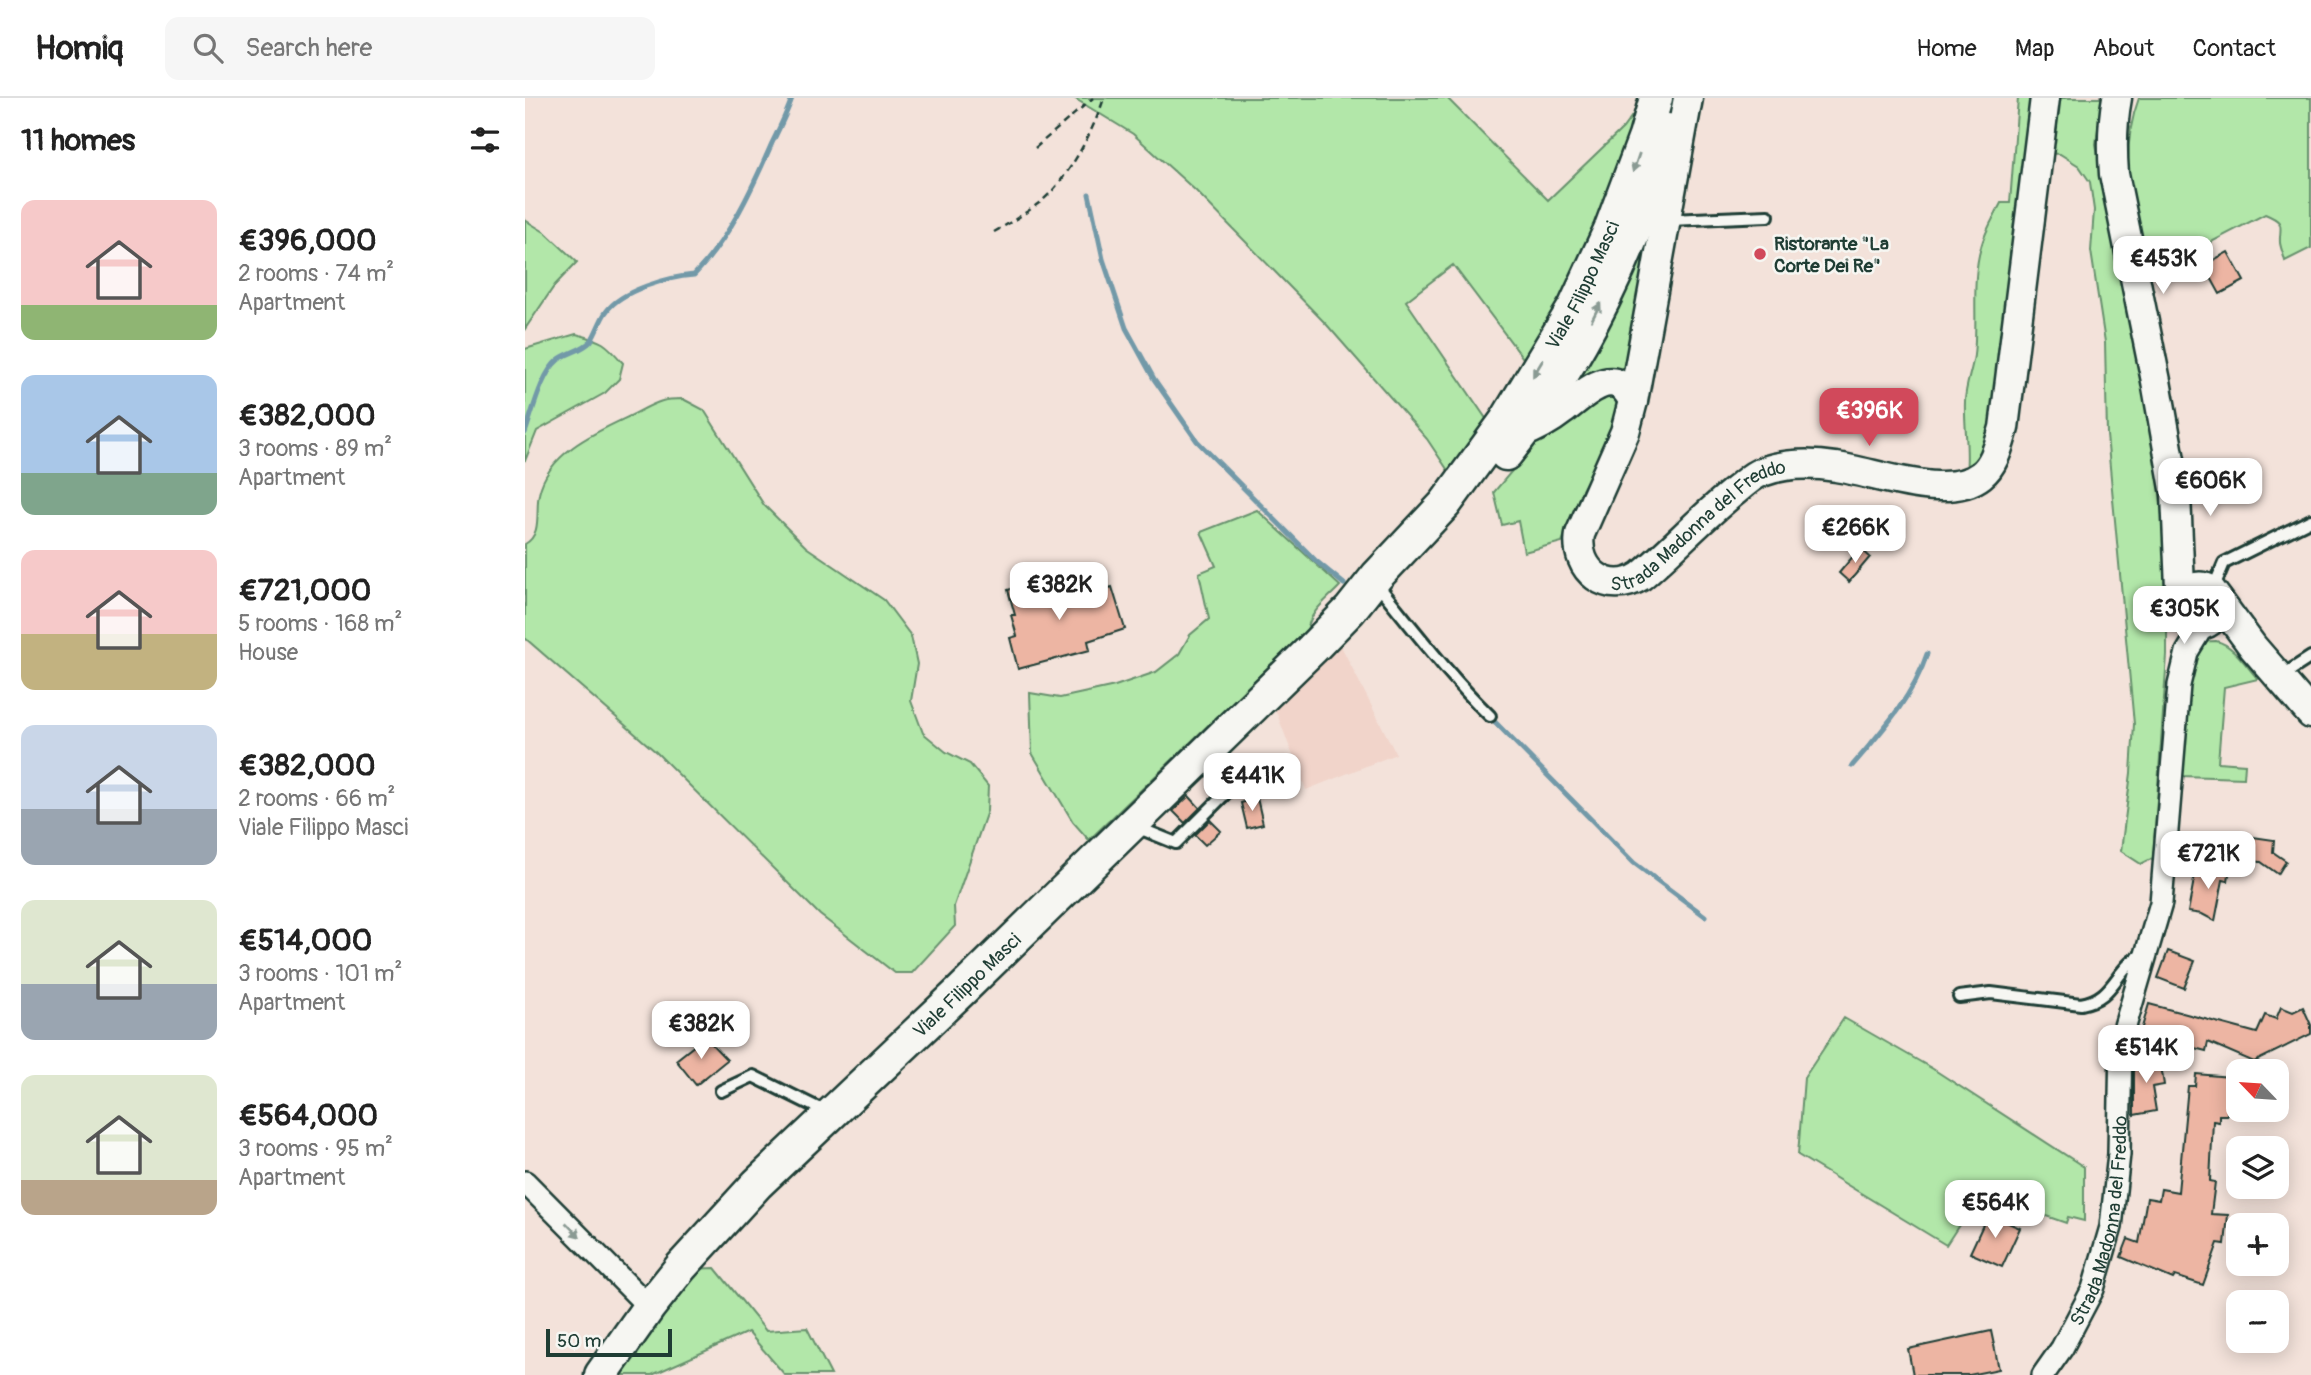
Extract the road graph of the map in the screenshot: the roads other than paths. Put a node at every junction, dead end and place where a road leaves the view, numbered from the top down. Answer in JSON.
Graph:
{"nodes":[{"id":1,"x":1657,"y":98,"type":"edge"},
{"id":2,"x":1663,"y":98,"type":"edge"},
{"id":3,"x":1677,"y":98,"type":"edge"},
{"id":4,"x":1688,"y":98,"type":"edge"},
{"id":5,"x":2045,"y":98,"type":"edge"},
{"id":6,"x":2117,"y":98,"type":"edge"},
{"id":7,"x":1663,"y":149,"type":"junction"},
{"id":8,"x":1768,"y":216,"type":"dead end"},
{"id":9,"x":1666,"y":220,"type":"junction"},
{"id":10,"x":1633,"y":401,"type":"junction"},
{"id":11,"x":1523,"y":433,"type":"junction"},
{"id":12,"x":1479,"y":460,"type":"junction"},
{"id":13,"x":2176,"y":494,"type":"junction"},
{"id":14,"x":2311,"y":520,"type":"edge"},
{"id":15,"x":1377,"y":583,"type":"junction"},
{"id":16,"x":2202,"y":605,"type":"junction"},
{"id":17,"x":2311,"y":657,"type":"edge"},
{"id":18,"x":2280,"y":677,"type":"junction"},
{"id":19,"x":2311,"y":714,"type":"edge"},
{"id":20,"x":1490,"y":716,"type":"dead end"},
{"id":21,"x":1212,"y":746,"type":"junction"},
{"id":22,"x":1131,"y":825,"type":"junction"},
{"id":23,"x":2147,"y":951,"type":"junction"},
{"id":24,"x":1959,"y":997,"type":"dead end"},
{"id":25,"x":720,"y":1091,"type":"dead end"},
{"id":26,"x":831,"y":1114,"type":"junction"},
{"id":27,"x":525,"y":1182,"type":"edge"},
{"id":28,"x":649,"y":1307,"type":"junction"},
{"id":29,"x":601,"y":1375,"type":"edge"},
{"id":30,"x":2043,"y":1375,"type":"edge"}],
"edges":[{"from":1,"to":12,"type":"main road","name":"Viale Filippo Masci","one_way":true},
{"from":2,"to":7,"type":"main road","name":"Viale Filippo Masci"},
{"from":3,"to":7,"type":"main road","name":"Viale Filippo Masci"},
{"from":4,"to":9,"type":"main road","name":"Strada Madonna del Freddo"},
{"from":5,"to":10,"type":"main road","name":"Strada Madonna del Freddo"},
{"from":6,"to":13,"type":"main road","name":"Strada Madonna del Freddo"},
{"from":7,"to":9,"type":"main road","name":"Strada Madonna del Freddo"},
{"from":11,"to":7,"type":"main road","name":"Viale Filippo Masci","one_way":true},
{"from":8,"to":9,"type":"lane"},
{"from":9,"to":10,"type":"main road","name":"Strada Madonna del Freddo"},
{"from":10,"to":11,"type":"main road"},
{"from":11,"to":12,"type":"main road","name":"Viale Filippo Masci"},
{"from":11,"to":15,"type":"main road","name":"Viale Filippo Masci"},
{"from":12,"to":15,"type":"main road","name":"Viale Filippo Masci"},
{"from":13,"to":16,"type":"main road","name":"Strada Madonna del Freddo"},
{"from":13,"to":16,"type":"main road","name":"Strada Madonna del Freddo"},
{"from":14,"to":16,"type":"lane"},
{"from":15,"to":20,"type":"lane"},
{"from":15,"to":21,"type":"main road","name":"Viale Filippo Masci"},
{"from":16,"to":18,"type":"main road"},
{"from":16,"to":23,"type":"street","name":"Strada Madonna del Freddo"},
{"from":17,"to":18,"type":"lane"},
{"from":18,"to":19,"type":"main road"},
{"from":21,"to":22,"type":"main road","name":"Viale Filippo Masci"},
{"from":21,"to":22,"type":"lane"},
{"from":22,"to":26,"type":"main road","name":"Viale Filippo Masci"},
{"from":23,"to":24,"type":"lane"},
{"from":23,"to":30,"type":"street","name":"Strada Madonna del Freddo"},
{"from":25,"to":26,"type":"lane"},
{"from":26,"to":28,"type":"main road","name":"Viale Filippo Masci"},
{"from":27,"to":28,"type":"street","one_way":true},
{"from":28,"to":29,"type":"main road","name":"Viale Filippo Masci"}]}
